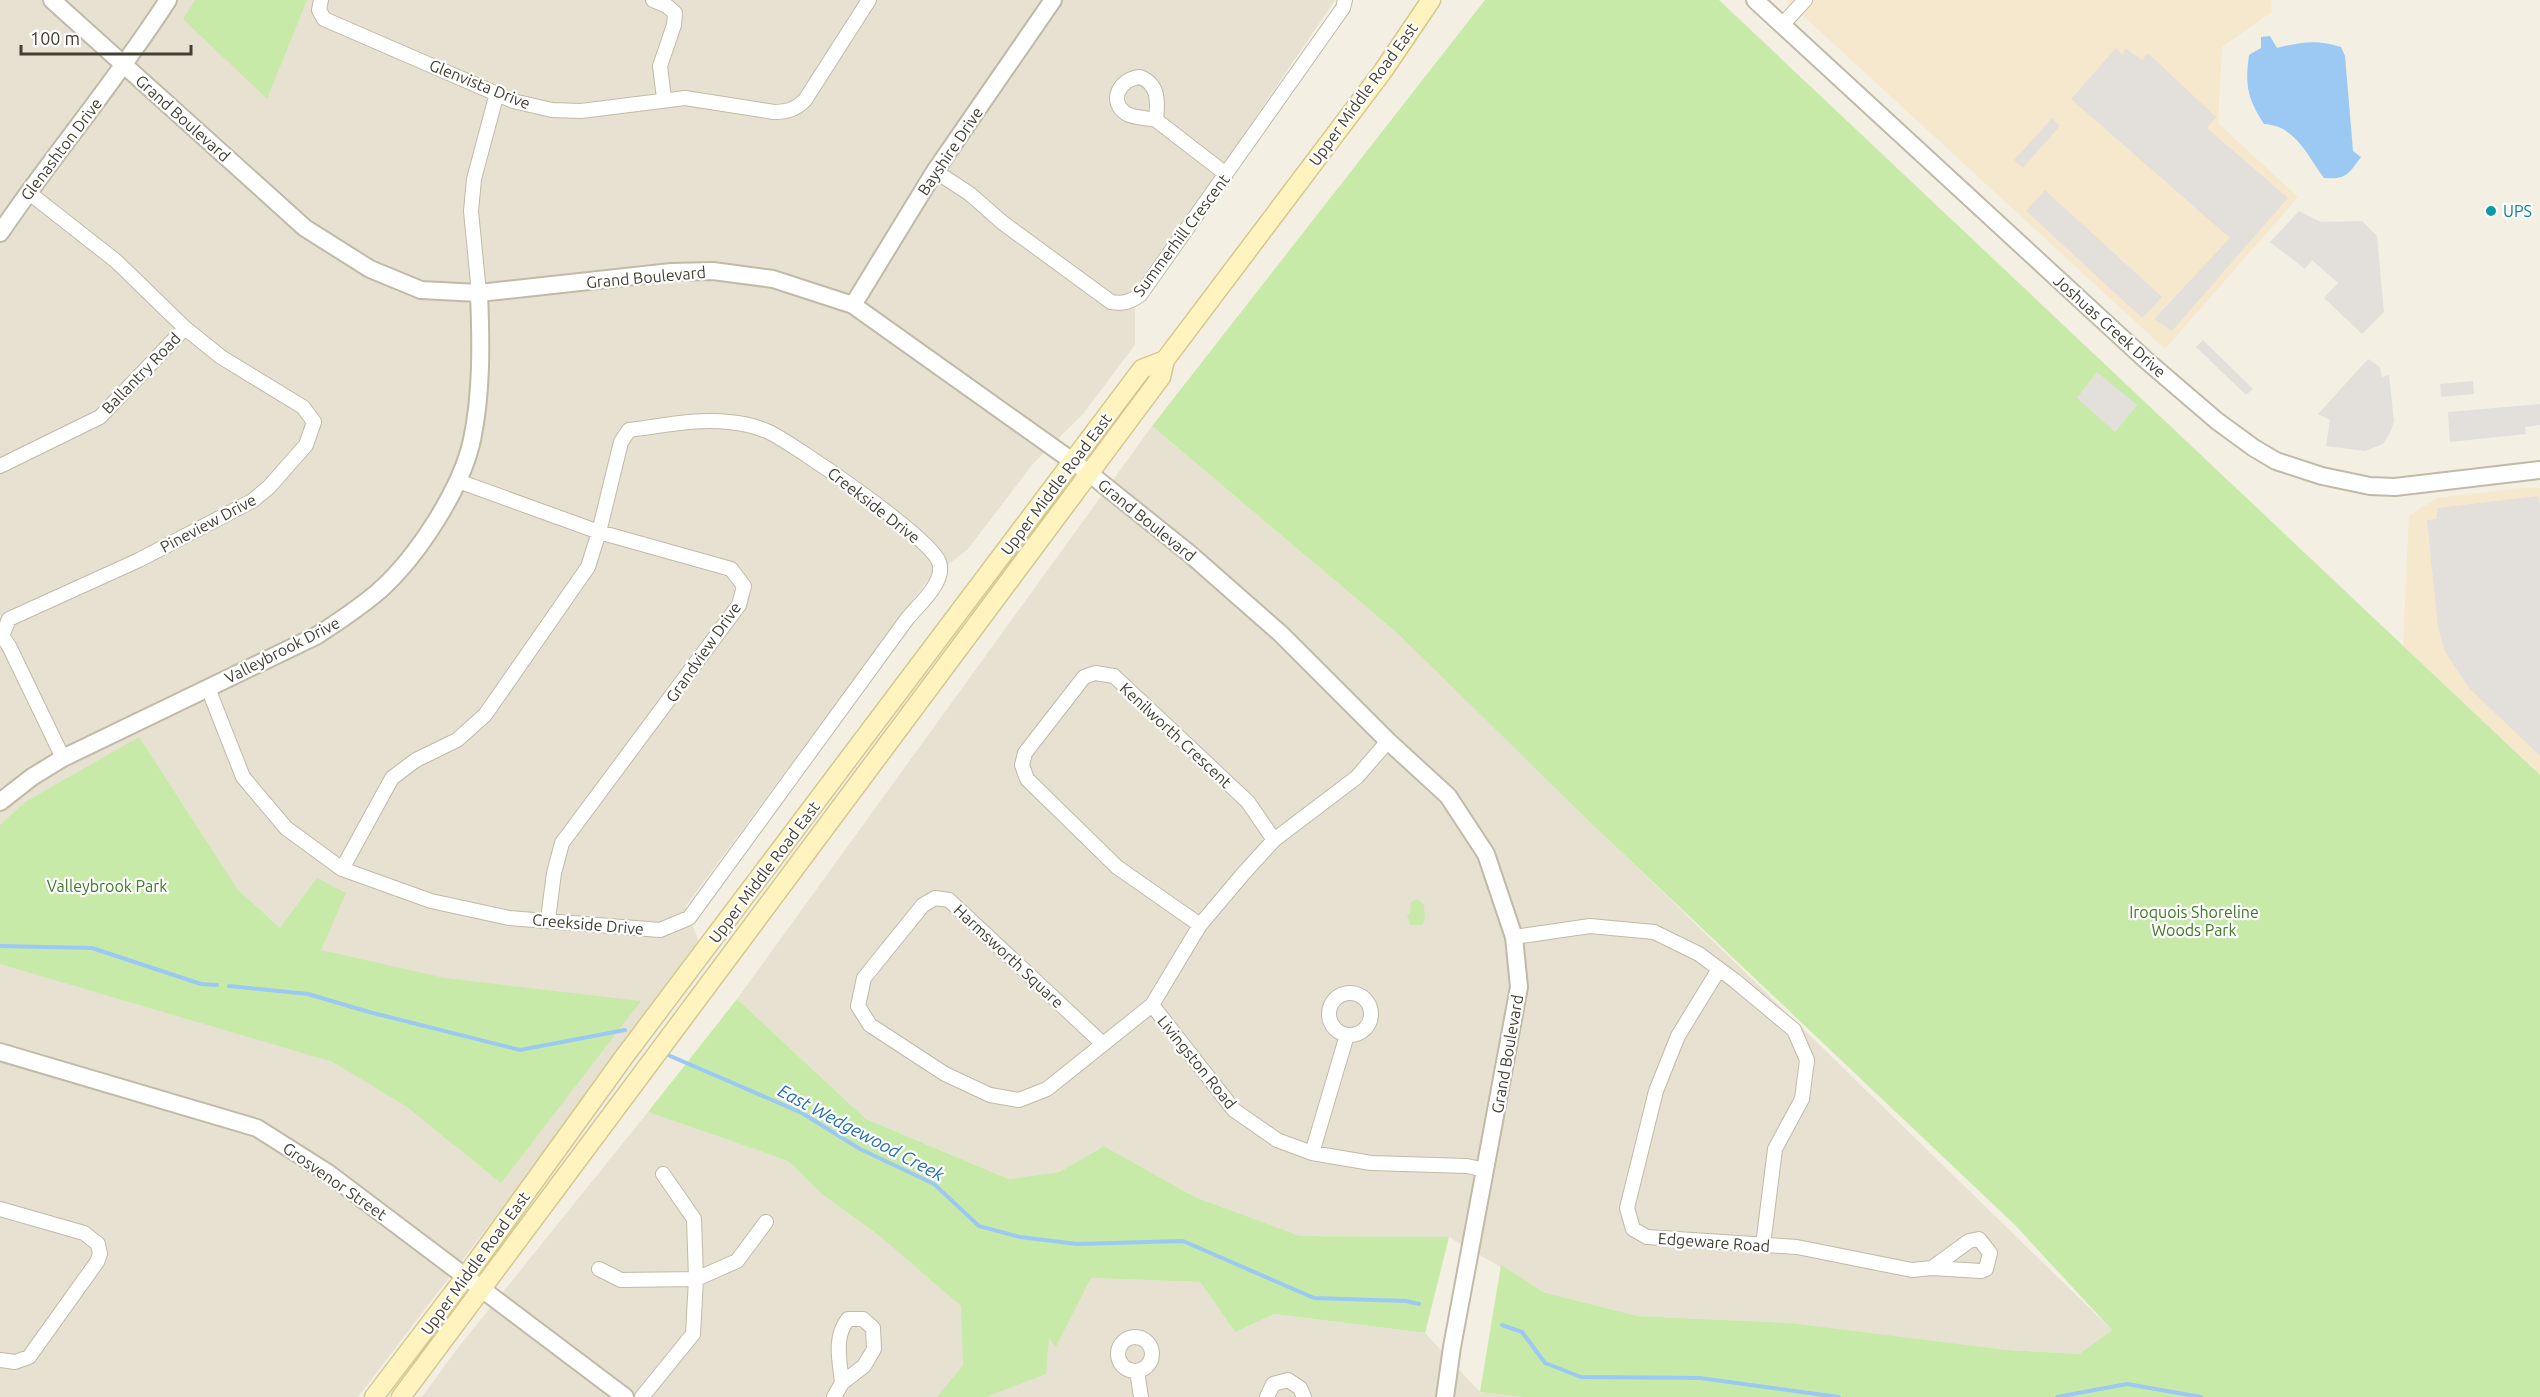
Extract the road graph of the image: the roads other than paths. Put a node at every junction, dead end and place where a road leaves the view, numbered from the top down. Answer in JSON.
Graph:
{"nodes":[{"id":1,"x":52,"y":0,"type":"edge"},
{"id":2,"x":168,"y":0,"type":"edge"},
{"id":3,"x":321,"y":0,"type":"edge"},
{"id":4,"x":653,"y":0,"type":"edge"},
{"id":5,"x":869,"y":0,"type":"edge"},
{"id":6,"x":1053,"y":0,"type":"edge"},
{"id":7,"x":1345,"y":0,"type":"edge"},
{"id":8,"x":1431,"y":0,"type":"edge"},
{"id":9,"x":1755,"y":0,"type":"edge"},
{"id":10,"x":1805,"y":0,"type":"edge"},
{"id":11,"x":1782,"y":25,"type":"junction"},
{"id":12,"x":124,"y":65,"type":"junction"},
{"id":13,"x":497,"y":93,"type":"junction"},
{"id":14,"x":664,"y":99,"type":"junction"},
{"id":15,"x":1156,"y":120,"type":"dead end"},
{"id":16,"x":935,"y":171,"type":"junction"},
{"id":17,"x":1226,"y":174,"type":"junction"},
{"id":18,"x":28,"y":192,"type":"junction"},
{"id":19,"x":0,"y":233,"type":"edge"},
{"id":20,"x":479,"y":293,"type":"junction"},
{"id":21,"x":853,"y":305,"type":"junction"},
{"id":22,"x":185,"y":328,"type":"junction"},
{"id":23,"x":1165,"y":360,"type":"junction"},
{"id":24,"x":1074,"y":462,"type":"junction"},
{"id":25,"x":0,"y":466,"type":"edge"},
{"id":26,"x":2540,"y":470,"type":"edge"},
{"id":27,"x":1089,"y":473,"type":"junction"},
{"id":28,"x":458,"y":481,"type":"junction"},
{"id":29,"x":599,"y":532,"type":"junction"},
{"id":30,"x":208,"y":688,"type":"junction"},
{"id":31,"x":1388,"y":741,"type":"junction"},
{"id":32,"x":63,"y":758,"type":"junction"},
{"id":33,"x":0,"y":802,"type":"edge"},
{"id":34,"x":1274,"y":840,"type":"junction"},
{"id":35,"x":342,"y":869,"type":"junction"},
{"id":36,"x":548,"y":919,"type":"junction"},
{"id":37,"x":1200,"y":925,"type":"junction"},
{"id":38,"x":1514,"y":937,"type":"junction"},
{"id":39,"x":1719,"y":969,"type":"junction"},
{"id":40,"x":1152,"y":1005,"type":"junction"},
{"id":41,"x":1347,"y":1035,"type":"dead end"},
{"id":42,"x":1102,"y":1044,"type":"junction"},
{"id":43,"x":0,"y":1052,"type":"edge"},
{"id":44,"x":1312,"y":1153,"type":"junction"},
{"id":45,"x":1485,"y":1170,"type":"junction"},
{"id":46,"x":663,"y":1174,"type":"dead end"},
{"id":47,"x":0,"y":1209,"type":"edge"},
{"id":48,"x":766,"y":1221,"type":"dead end"},
{"id":49,"x":1763,"y":1245,"type":"junction"},
{"id":50,"x":1932,"y":1268,"type":"dead end"},
{"id":51,"x":599,"y":1269,"type":"dead end"},
{"id":52,"x":465,"y":1276,"type":"junction"},
{"id":53,"x":696,"y":1280,"type":"junction"},
{"id":54,"x":480,"y":1288,"type":"junction"},
{"id":55,"x":0,"y":1360,"type":"edge"},
{"id":56,"x":1137,"y":1371,"type":"dead end"},
{"id":57,"x":842,"y":1383,"type":"dead end"},
{"id":58,"x":374,"y":1397,"type":"edge"},
{"id":59,"x":401,"y":1397,"type":"edge"},
{"id":60,"x":625,"y":1397,"type":"edge"},
{"id":61,"x":642,"y":1397,"type":"edge"},
{"id":62,"x":834,"y":1397,"type":"edge"},
{"id":63,"x":1141,"y":1397,"type":"edge"},
{"id":64,"x":1267,"y":1397,"type":"edge"},
{"id":65,"x":1304,"y":1397,"type":"edge"},
{"id":66,"x":1446,"y":1397,"type":"edge"}],
"edges":[{"from":1,"to":12,"type":"street","name":"Grand Boulevard"},
{"from":2,"to":12,"type":"street"},
{"from":3,"to":13,"type":"street","name":"Glenvista Drive"},
{"from":4,"to":14,"type":"street"},
{"from":5,"to":14,"type":"street","name":"Glenvista Drive"},
{"from":6,"to":16,"type":"street","name":"Bayshire Drive"},
{"from":7,"to":17,"type":"street","name":"Summerhill Crescent"},
{"from":8,"to":23,"type":"main road","name":"Upper Middle Road East"},
{"from":9,"to":11,"type":"street","name":"Joshuas Creek Drive"},
{"from":10,"to":11,"type":"street"},
{"from":11,"to":26,"type":"street","name":"Joshuas Creek Drive"},
{"from":12,"to":18,"type":"street","name":"Glenashton Drive"},
{"from":12,"to":20,"type":"street","name":"Grand Boulevard"},
{"from":13,"to":14,"type":"street","name":"Glenvista Drive"},
{"from":13,"to":20,"type":"street","name":"Valleybrook Drive"},
{"from":15,"to":17,"type":"street"},
{"from":16,"to":17,"type":"street","name":"Summerhill Crescent"},
{"from":16,"to":21,"type":"street","name":"Bayshire Drive"},
{"from":18,"to":19,"type":"street","name":"Glenashton Drive"},
{"from":18,"to":22,"type":"street","name":"Pineview Drive"},
{"from":20,"to":21,"type":"street","name":"Grand Boulevard"},
{"from":20,"to":28,"type":"street","name":"Valleybrook Drive"},
{"from":21,"to":24,"type":"street","name":"Grand Boulevard"},
{"from":22,"to":25,"type":"street","name":"Ballantry Road"},
{"from":22,"to":32,"type":"street","name":"Pineview Drive"},
{"from":23,"to":24,"type":"main road","name":"Upper Middle Road East"},
{"from":23,"to":27,"type":"main road","name":"Upper Middle Road East"},
{"from":24,"to":27,"type":"street","name":"Grand Boulevard"},
{"from":24,"to":52,"type":"main road","name":"Upper Middle Road East"},
{"from":27,"to":31,"type":"street","name":"Grand Boulevard"},
{"from":27,"to":54,"type":"main road","name":"Upper Middle Road East"},
{"from":28,"to":29,"type":"street","name":"Grandview Drive"},
{"from":28,"to":30,"type":"street","name":"Valleybrook Drive"},
{"from":29,"to":35,"type":"street","name":"Creekside Drive"},
{"from":29,"to":36,"type":"street","name":"Grandview Drive"},
{"from":29,"to":36,"type":"street","name":"Creekside Drive"},
{"from":30,"to":32,"type":"street","name":"Valleybrook Drive"},
{"from":30,"to":35,"type":"street","name":"Creekside Drive"},
{"from":31,"to":34,"type":"street","name":"Harmsworth Square"},
{"from":31,"to":38,"type":"street","name":"Grand Boulevard"},
{"from":32,"to":33,"type":"street","name":"Valleybrook Drive"},
{"from":34,"to":37,"type":"street","name":"Harmsworth Square"},
{"from":34,"to":37,"type":"street","name":"Kenilworth Crescent"},
{"from":35,"to":36,"type":"street","name":"Creekside Drive"},
{"from":37,"to":40,"type":"street","name":"Harmsworth Square"},
{"from":38,"to":39,"type":"street"},
{"from":38,"to":45,"type":"street","name":"Grand Boulevard"},
{"from":39,"to":49,"type":"street"},
{"from":39,"to":49,"type":"street","name":"Edgeware Road"},
{"from":40,"to":42,"type":"street","name":"Harmsworth Square"},
{"from":40,"to":44,"type":"street","name":"Livingston Road"},
{"from":41,"to":44,"type":"street"},
{"from":42,"to":42,"type":"street","name":"Harmsworth Square"},
{"from":43,"to":52,"type":"street","name":"Grosvenor Street"},
{"from":44,"to":45,"type":"street","name":"Livingston Road"},
{"from":45,"to":66,"type":"street","name":"Grand Boulevard"},
{"from":46,"to":53,"type":"street"},
{"from":47,"to":55,"type":"street"},
{"from":48,"to":53,"type":"street"},
{"from":49,"to":50,"type":"street","name":"Edgeware Road"},
{"from":51,"to":53,"type":"street"},
{"from":52,"to":54,"type":"street","name":"Grosvenor Street"},
{"from":52,"to":58,"type":"main road","name":"Upper Middle Road East"},
{"from":53,"to":61,"type":"street"},
{"from":54,"to":59,"type":"main road","name":"Upper Middle Road East"},
{"from":54,"to":60,"type":"street","name":"Grosvenor Street"},
{"from":56,"to":63,"type":"street"},
{"from":57,"to":62,"type":"street"},
{"from":64,"to":65,"type":"street"}]}
